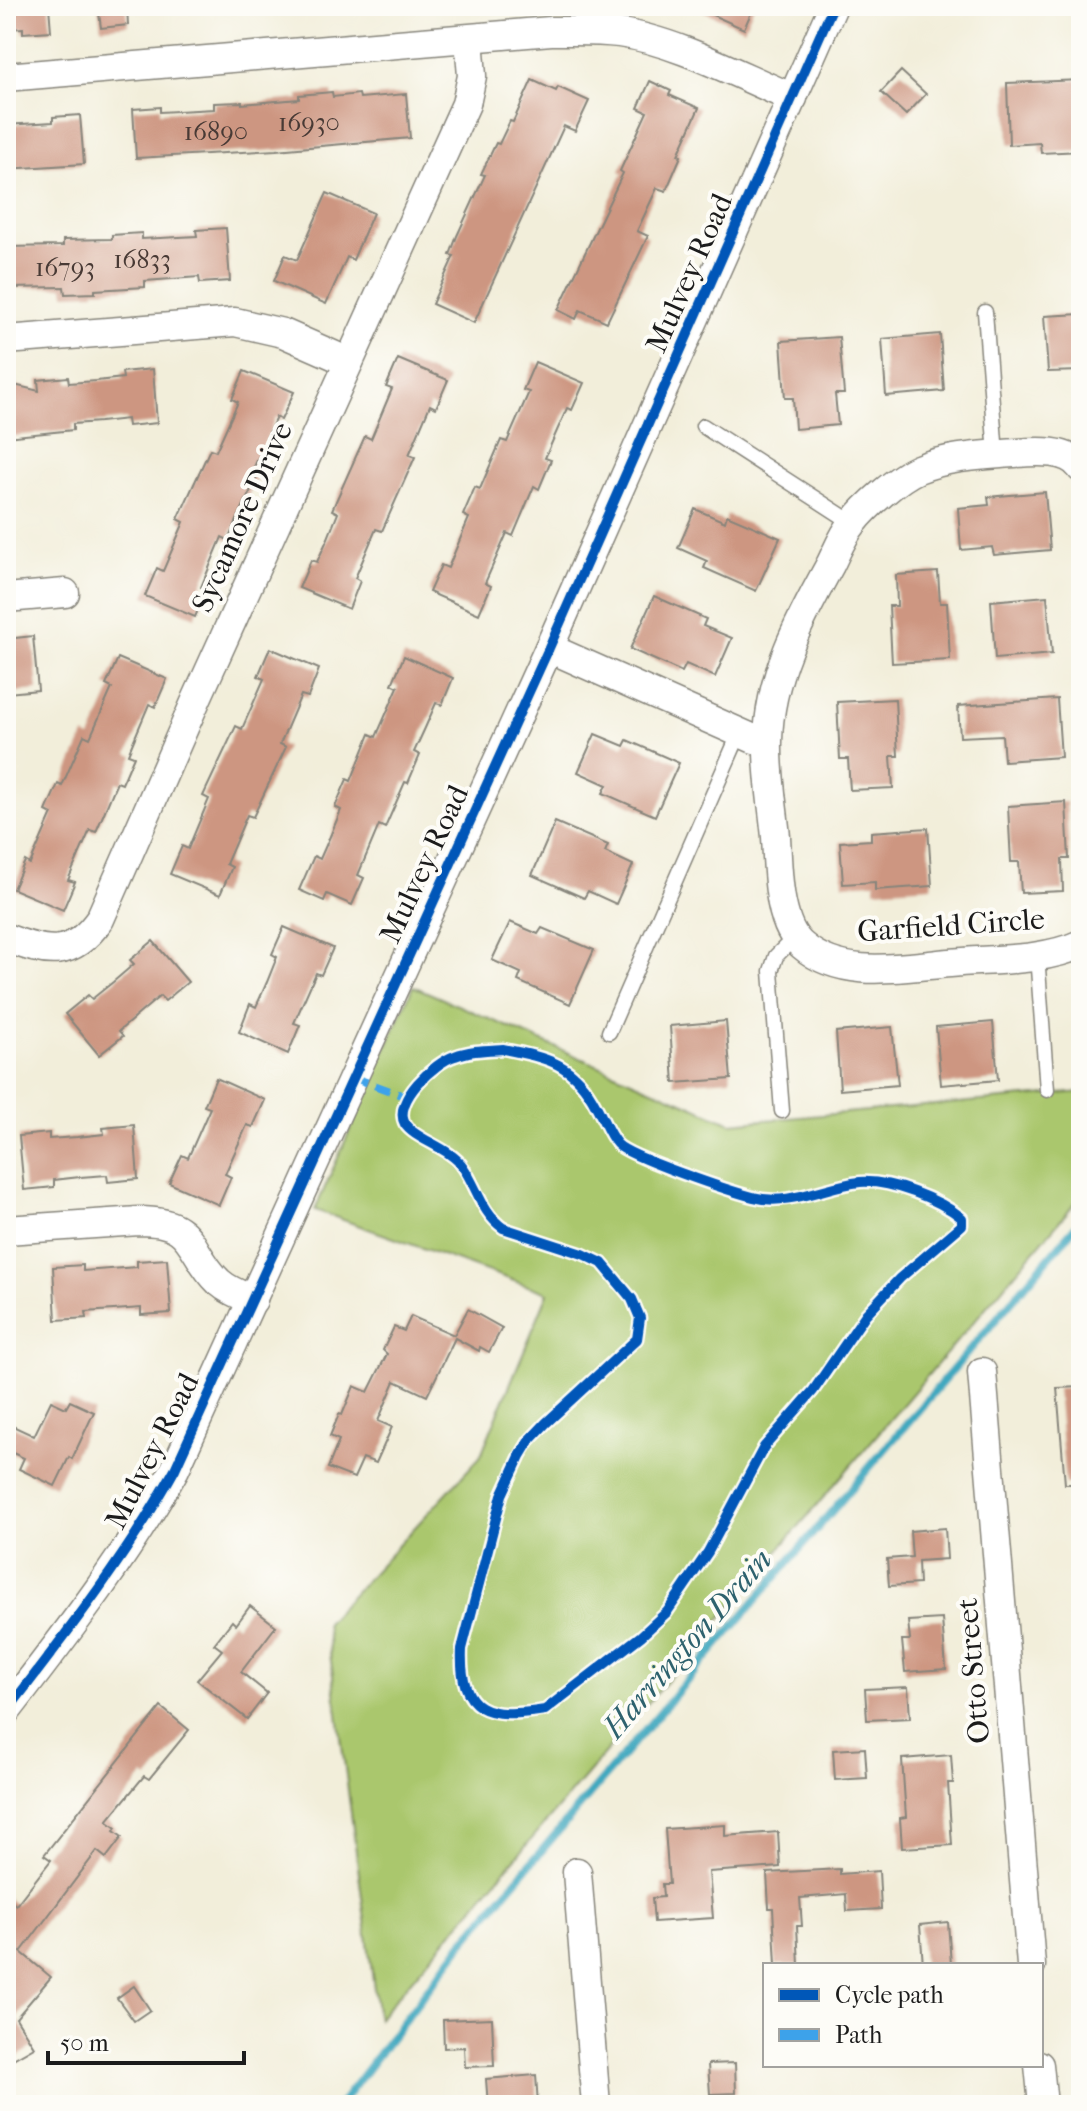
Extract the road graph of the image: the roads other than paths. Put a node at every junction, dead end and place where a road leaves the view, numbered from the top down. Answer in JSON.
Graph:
{"nodes":[{"id":1,"x":833,"y":6,"type":"edge"},
{"id":2,"x":469,"y":39,"type":"junction"},
{"id":3,"x":6,"y":77,"type":"edge"},
{"id":4,"x":793,"y":98,"type":"junction"},
{"id":5,"x":985,"y":312,"type":"dead end"},
{"id":6,"x":6,"y":340,"type":"edge"},
{"id":7,"x":349,"y":362,"type":"junction"},
{"id":8,"x":703,"y":426,"type":"dead end"},
{"id":9,"x":996,"y":455,"type":"junction"},
{"id":10,"x":1081,"y":468,"type":"edge"},
{"id":11,"x":853,"y":523,"type":"junction"},
{"id":12,"x":65,"y":593,"type":"dead end"},
{"id":13,"x":6,"y":598,"type":"edge"},
{"id":14,"x":549,"y":648,"type":"junction"},
{"id":15,"x":740,"y":732,"type":"junction"},
{"id":16,"x":767,"y":740,"type":"junction"},
{"id":17,"x":6,"y":938,"type":"edge"},
{"id":18,"x":794,"y":938,"type":"junction"},
{"id":19,"x":1081,"y":944,"type":"edge"},
{"id":20,"x":1037,"y":955,"type":"junction"},
{"id":21,"x":609,"y":1032,"type":"dead end"},
{"id":22,"x":1047,"y":1090,"type":"dead end"},
{"id":23,"x":782,"y":1111,"type":"dead end"},
{"id":24,"x":6,"y":1230,"type":"edge"},
{"id":25,"x":253,"y":1300,"type":"junction"},
{"id":26,"x":982,"y":1372,"type":"dead end"},
{"id":27,"x":6,"y":1712,"type":"edge"},
{"id":28,"x":577,"y":1872,"type":"dead end"},
{"id":29,"x":1031,"y":1963,"type":"edge"},
{"id":30,"x":1039,"y":2067,"type":"edge"},
{"id":31,"x":596,"y":2105,"type":"edge"},
{"id":32,"x":1043,"y":2105,"type":"edge"}],
"edges":[{"from":1,"to":4,"type":"street","name":"Mulvey Road"},
{"from":2,"to":3,"type":"street"},
{"from":2,"to":4,"type":"street"},
{"from":2,"to":7,"type":"street","name":"Sycamore Drive"},
{"from":4,"to":14,"type":"street","name":"Mulvey Road"},
{"from":5,"to":9,"type":"lane"},
{"from":6,"to":7,"type":"street"},
{"from":7,"to":17,"type":"street","name":"Sycamore Drive"},
{"from":8,"to":11,"type":"lane"},
{"from":9,"to":10,"type":"street"},
{"from":9,"to":11,"type":"street"},
{"from":11,"to":16,"type":"street"},
{"from":12,"to":13,"type":"street"},
{"from":14,"to":15,"type":"street"},
{"from":14,"to":25,"type":"street","name":"Mulvey Road"},
{"from":15,"to":16,"type":"street"},
{"from":15,"to":21,"type":"lane"},
{"from":16,"to":18,"type":"street"},
{"from":18,"to":20,"type":"street","name":"Garfield Circle"},
{"from":18,"to":23,"type":"lane"},
{"from":19,"to":20,"type":"street","name":"Garfield Circle"},
{"from":20,"to":22,"type":"lane"},
{"from":24,"to":25,"type":"street"},
{"from":25,"to":27,"type":"street","name":"Mulvey Road"},
{"from":26,"to":29,"type":"street","name":"Otto Street"},
{"from":28,"to":31,"type":"street"},
{"from":30,"to":32,"type":"street"}]}
